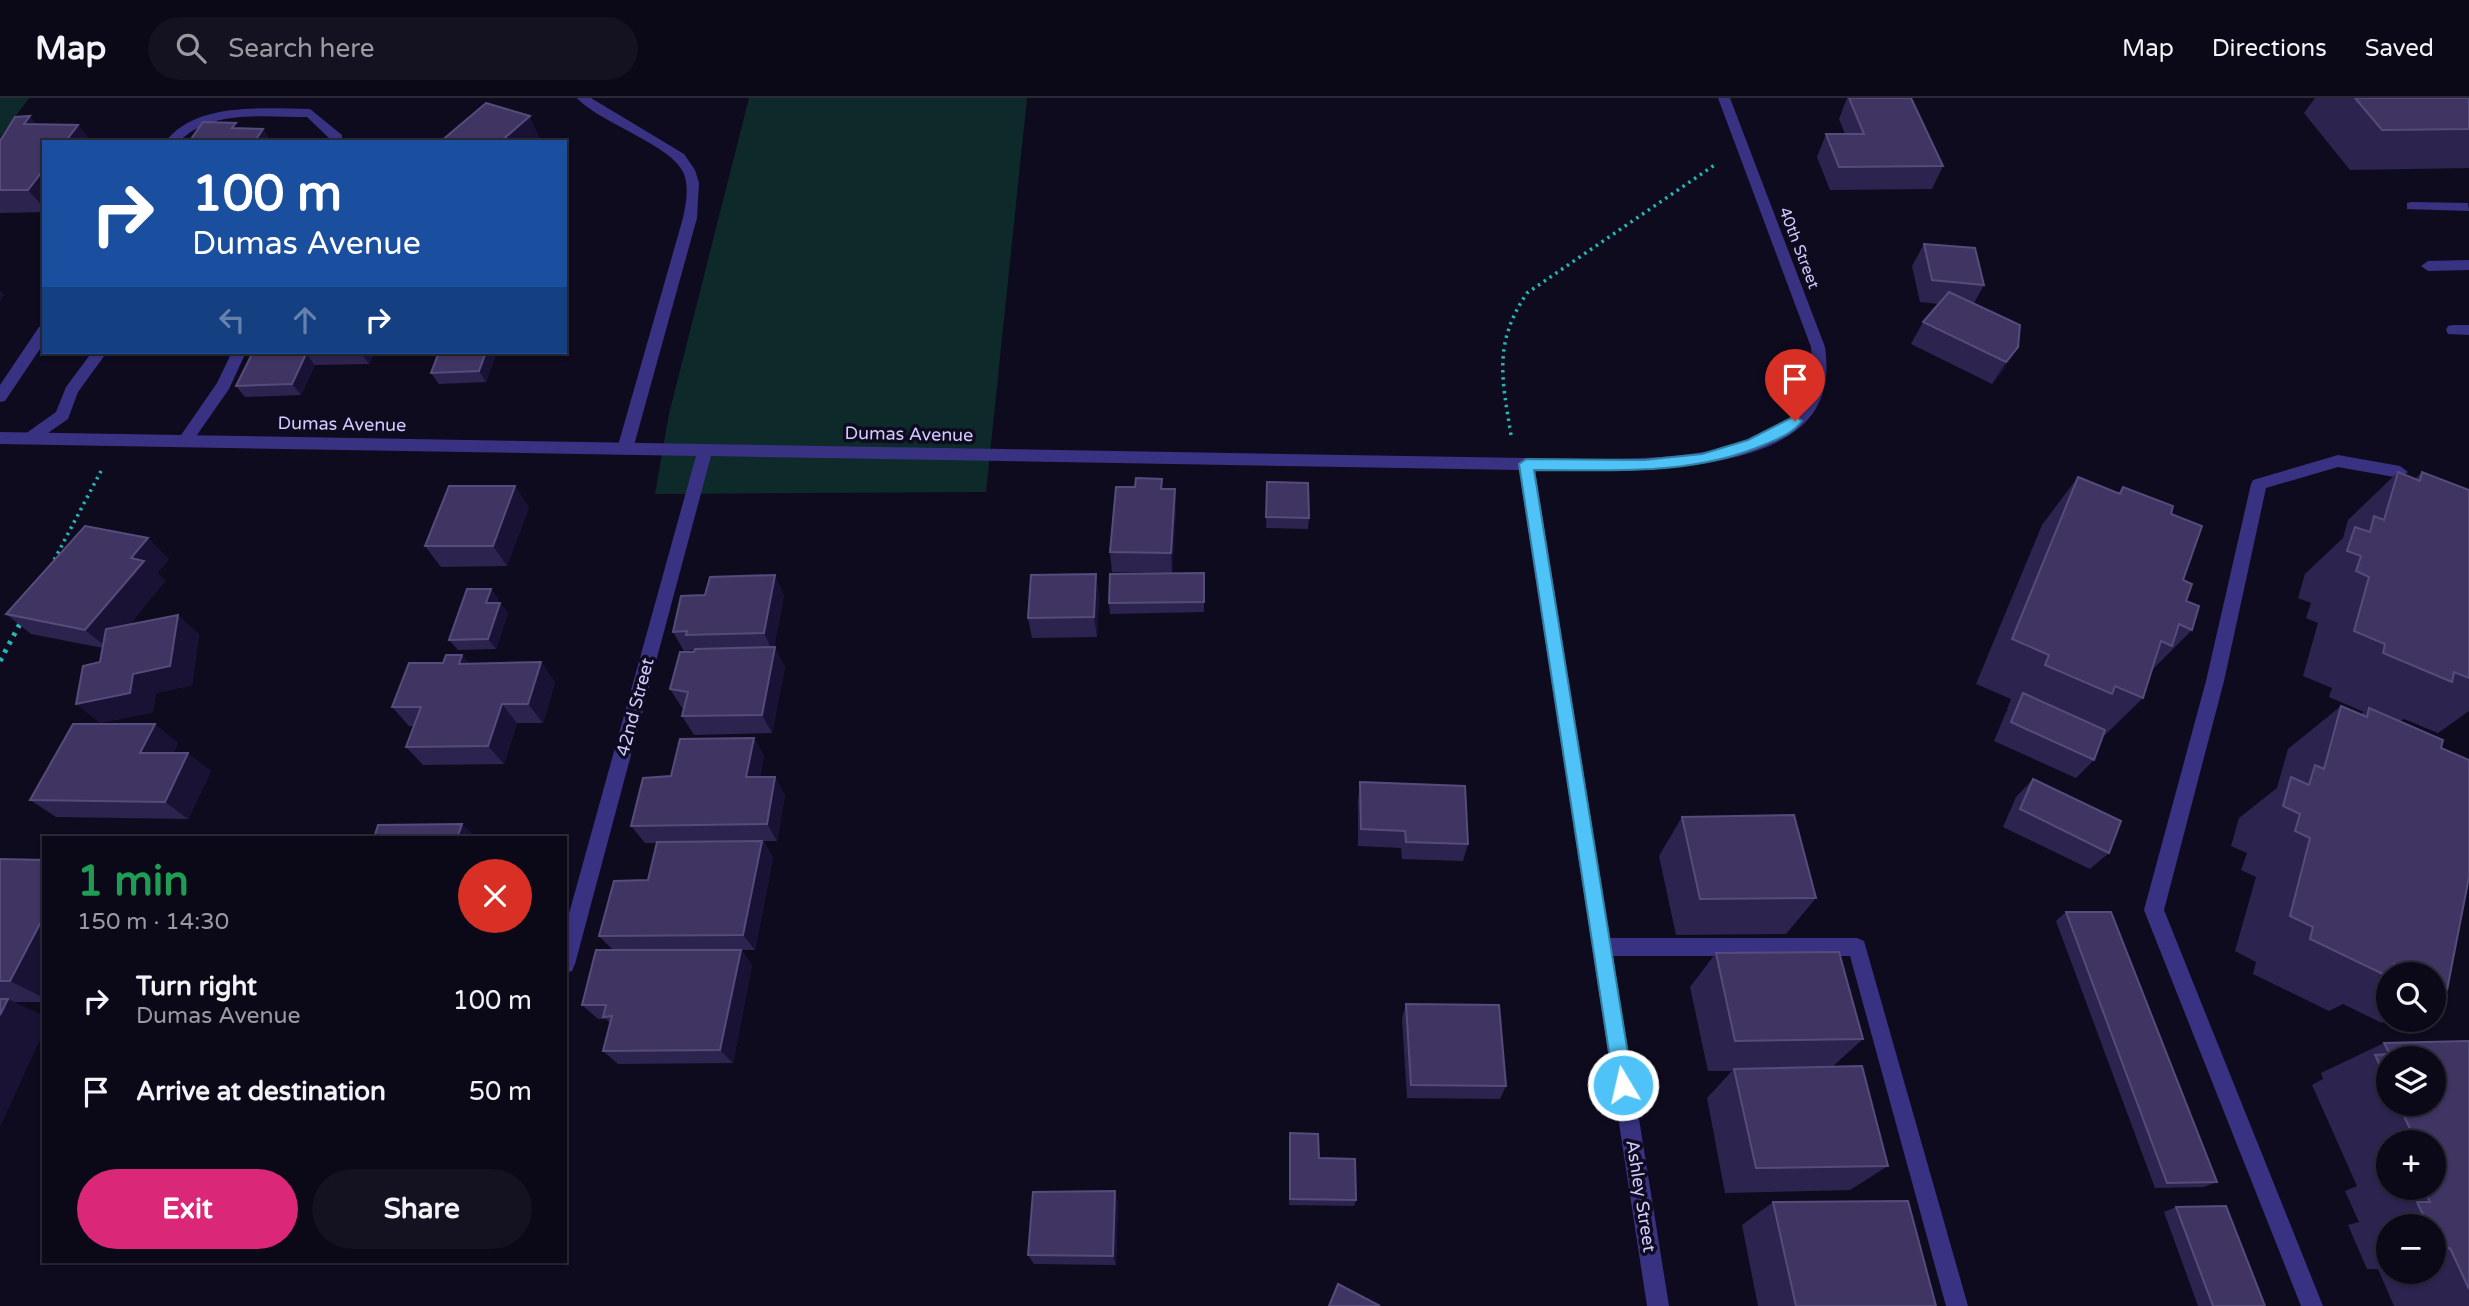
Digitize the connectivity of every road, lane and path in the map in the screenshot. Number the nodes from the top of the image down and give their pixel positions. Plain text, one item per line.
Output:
1 (583, 98) edge
2 (1724, 98) edge
3 (172, 140) edge
4 (336, 140) edge
5 (1741, 146) junction
6 (2412, 206) dead end
7 (2469, 207) edge
8 (2428, 265) dead end
9 (2469, 265) edge
10 (2453, 330) dead end
11 (2469, 330) edge
12 (42, 334) edge
13 (99, 354) edge
14 (238, 354) edge
15 (0, 397) edge
16 (1806, 412) joint
17 (0, 438) edge
18 (30, 438) junction
19 (118, 440) junction
20 (185, 441) junction
21 (625, 449) junction
22 (705, 450) junction
23 (1520, 464) junction
24 (2400, 472) edge
25 (46, 575) edge
26 (26, 612) edge
27 (0, 662) edge
28 (1602, 947) junction
29 (567, 957) edge
30 (1658, 1306) edge
31 (1957, 1306) edge
32 (2312, 1306) edge

1 - 21 street
2 - 5 street, 40th Street
3 - 4 street
5 - 16 street, 40th Street
5 - 23 path
6 - 7 street
8 - 9 street
10 - 11 street
12 - 15 street
13 - 18 street
14 - 20 street
16 - 23 street, Dumas Avenue
17 - 18 street, Dumas Avenue
18 - 19 street, Dumas Avenue
19 - 20 street, Dumas Avenue
19 - 25 path
20 - 21 street, Dumas Avenue
21 - 22 street, Dumas Avenue
22 - 23 street, Dumas Avenue
22 - 29 street, 42nd Street
23 - 28 street, Ashley Street
24 - 32 street
26 - 27 path
28 - 30 street, Ashley Street
28 - 31 street

